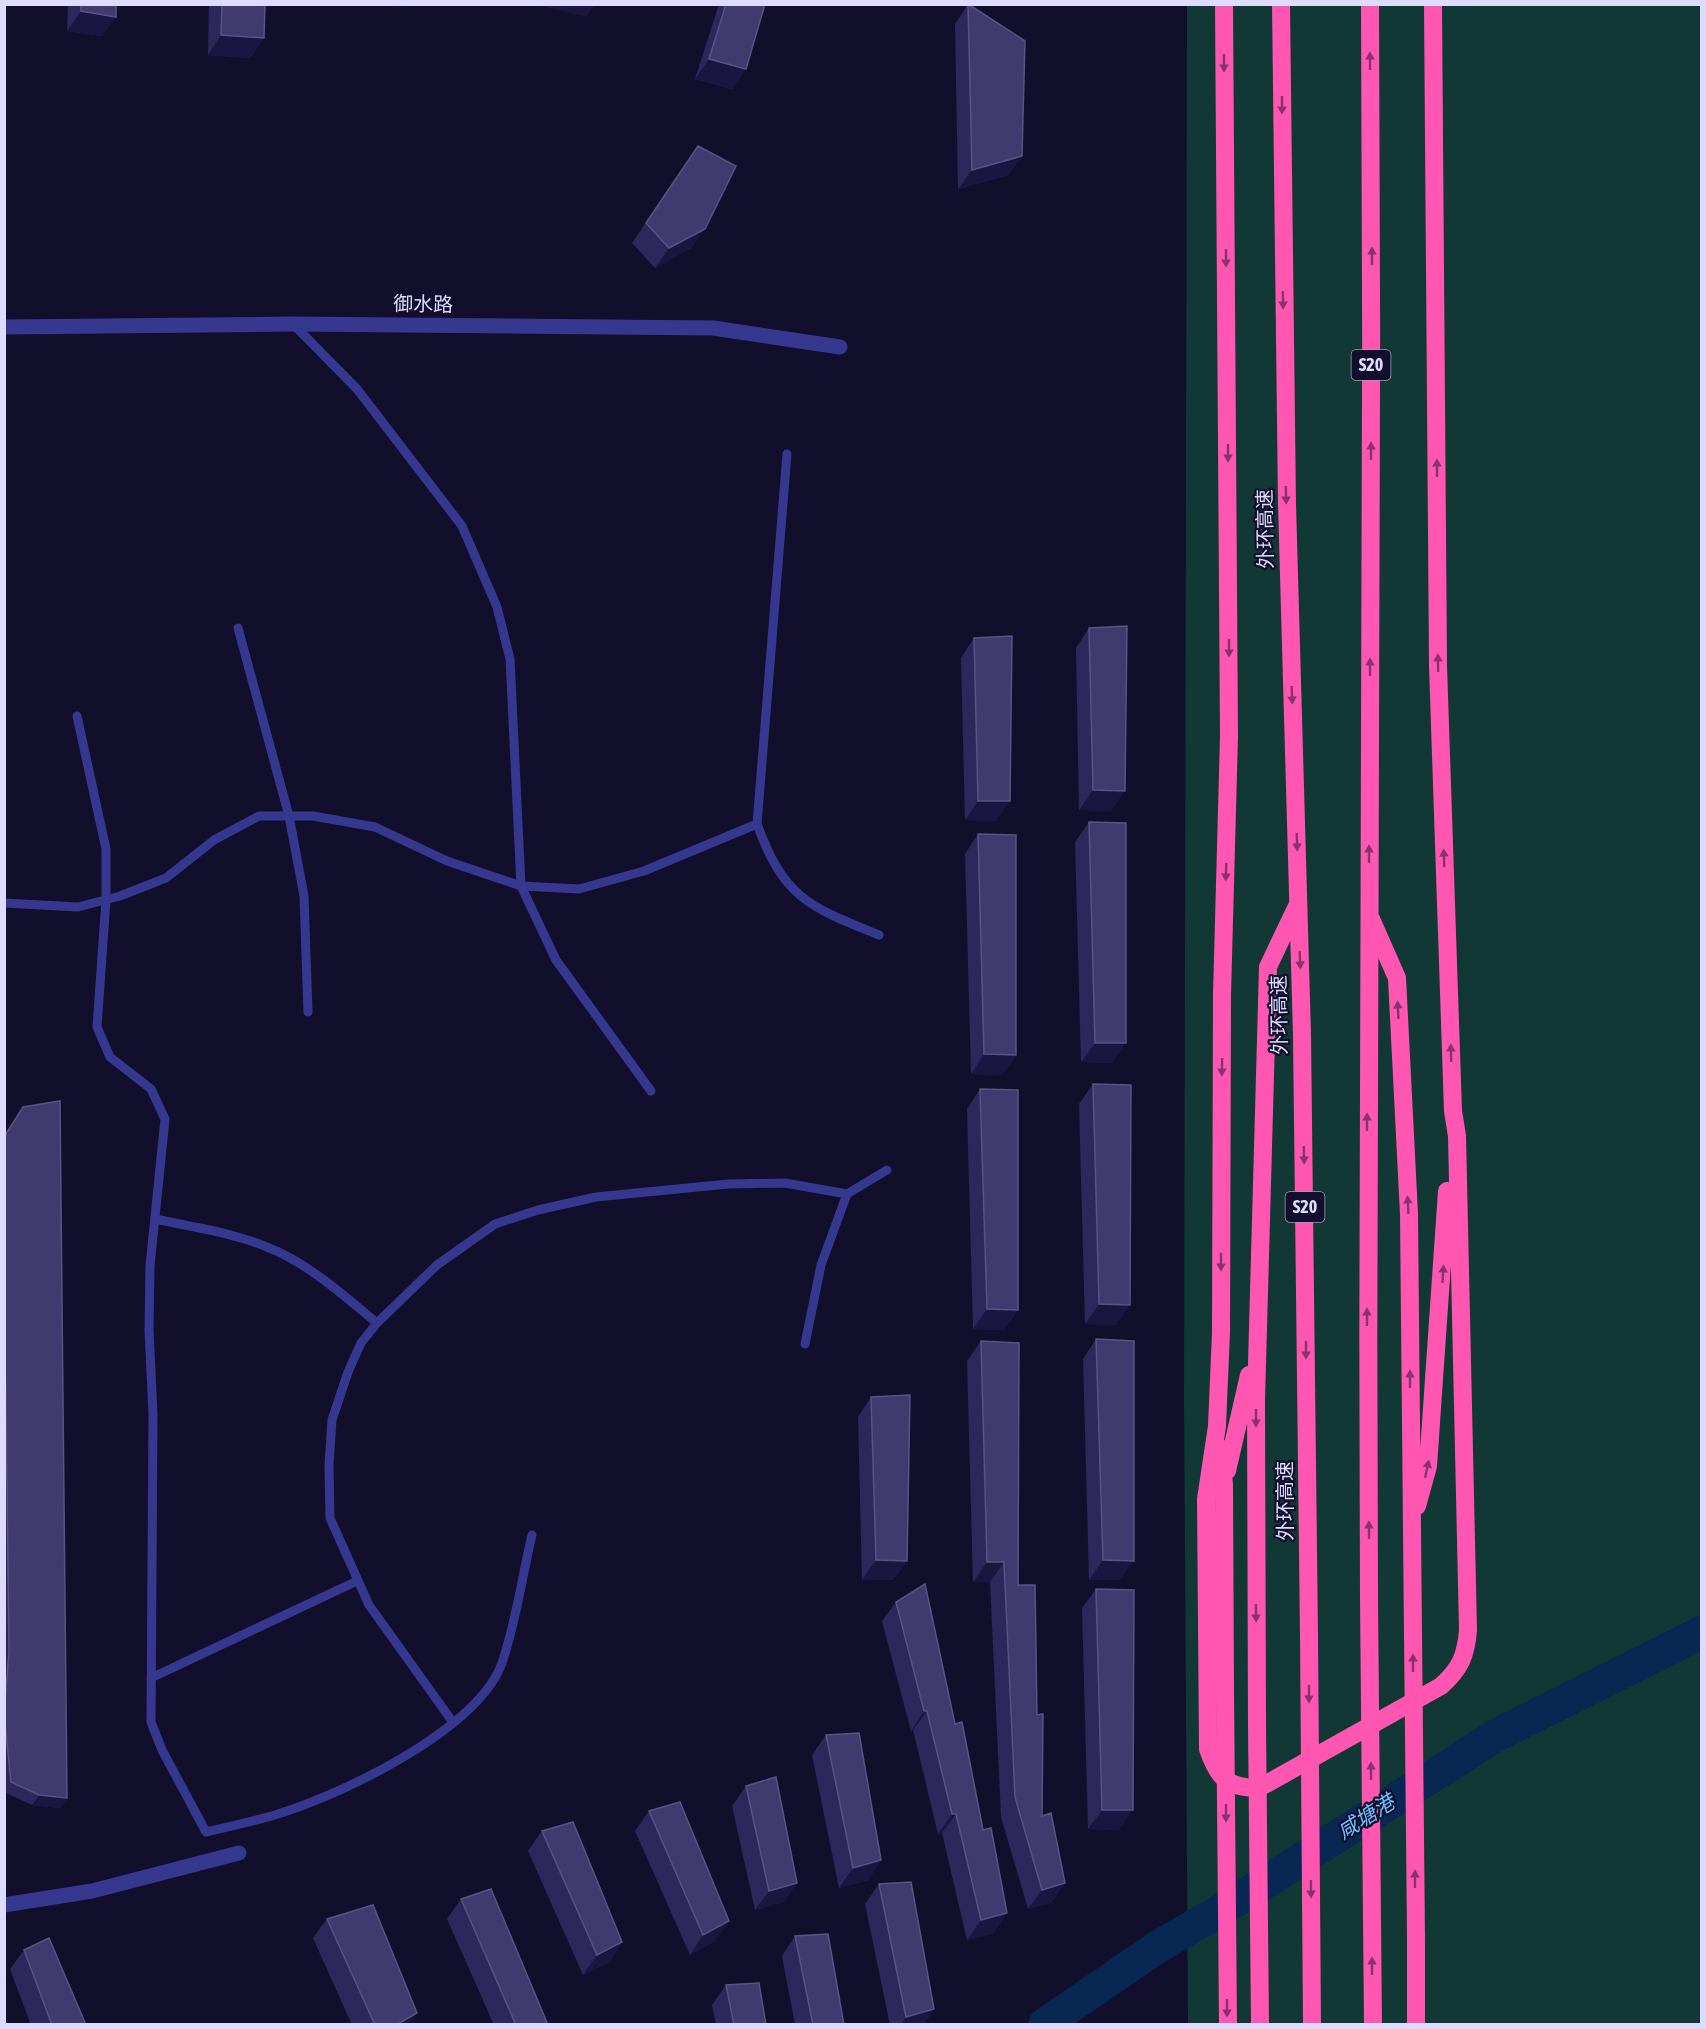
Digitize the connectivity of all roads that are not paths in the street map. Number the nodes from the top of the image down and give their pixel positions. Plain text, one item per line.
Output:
1 (1224, 4) edge
2 (1281, 4) edge
3 (1370, 4) edge
4 (1433, 4) edge
5 (293, 324) junction
6 (4, 327) edge
7 (840, 347) dead end
8 (787, 454) dead end
9 (238, 628) dead end
10 (77, 716) dead end
11 (289, 816) junction
12 (757, 824) junction
13 (521, 886) junction
14 (106, 900) junction
15 (1299, 902) junction
16 (4, 903) edge
17 (1368, 912) junction
18 (879, 935) dead end
19 (308, 1012) dead end
20 (651, 1091) dead end
21 (1452, 1112) junction
22 (887, 1170) dead end
23 (847, 1194) junction
24 (155, 1219) junction
25 (377, 1323) junction
26 (1257, 1338) junction
27 (805, 1344) dead end
28 (1217, 1426) junction
29 (1224, 1484) junction
30 (1412, 1525) junction
31 (532, 1535) dead end
32 (357, 1581) junction
33 (151, 1678) junction
34 (452, 1721) junction
35 (239, 1853) dead end
36 (4, 1905) edge
37 (1228, 2025) edge
38 (1260, 2025) edge
39 (1312, 2025) edge
40 (1373, 2025) edge
41 (1416, 2025) edge

1 -> 28 highway
2 -> 15 highway, 外环高速 / S20
17 -> 3 highway, S20
21 -> 4 highway
5 - 6 street, 御水路
5 - 7 street, 御水路
5 - 13 lane
8 - 12 lane
9 - 11 lane
10 - 14 lane
11 - 13 lane
11 - 14 lane
11 - 19 lane
12 - 13 lane
12 - 18 lane
13 - 20 lane
14 - 16 lane
14 - 24 lane
15 - 26 highway
15 -> 39 highway, 外环高速 / S20, bridge
30 -> 17 highway
40 -> 17 highway, S20, bridge
21 - 28 highway
30 -> 21 highway
22 - 23 lane
23 - 25 lane
23 - 27 lane
24 - 25 lane
24 - 33 lane
25 - 32 lane
26 - 29 highway
26 -> 38 highway, bridge
28 - 29 highway
29 -> 37 highway, bridge
41 -> 30 highway, bridge
31 - 34 lane
32 - 33 lane
32 - 34 lane
33 - 34 lane
35 - 36 street

